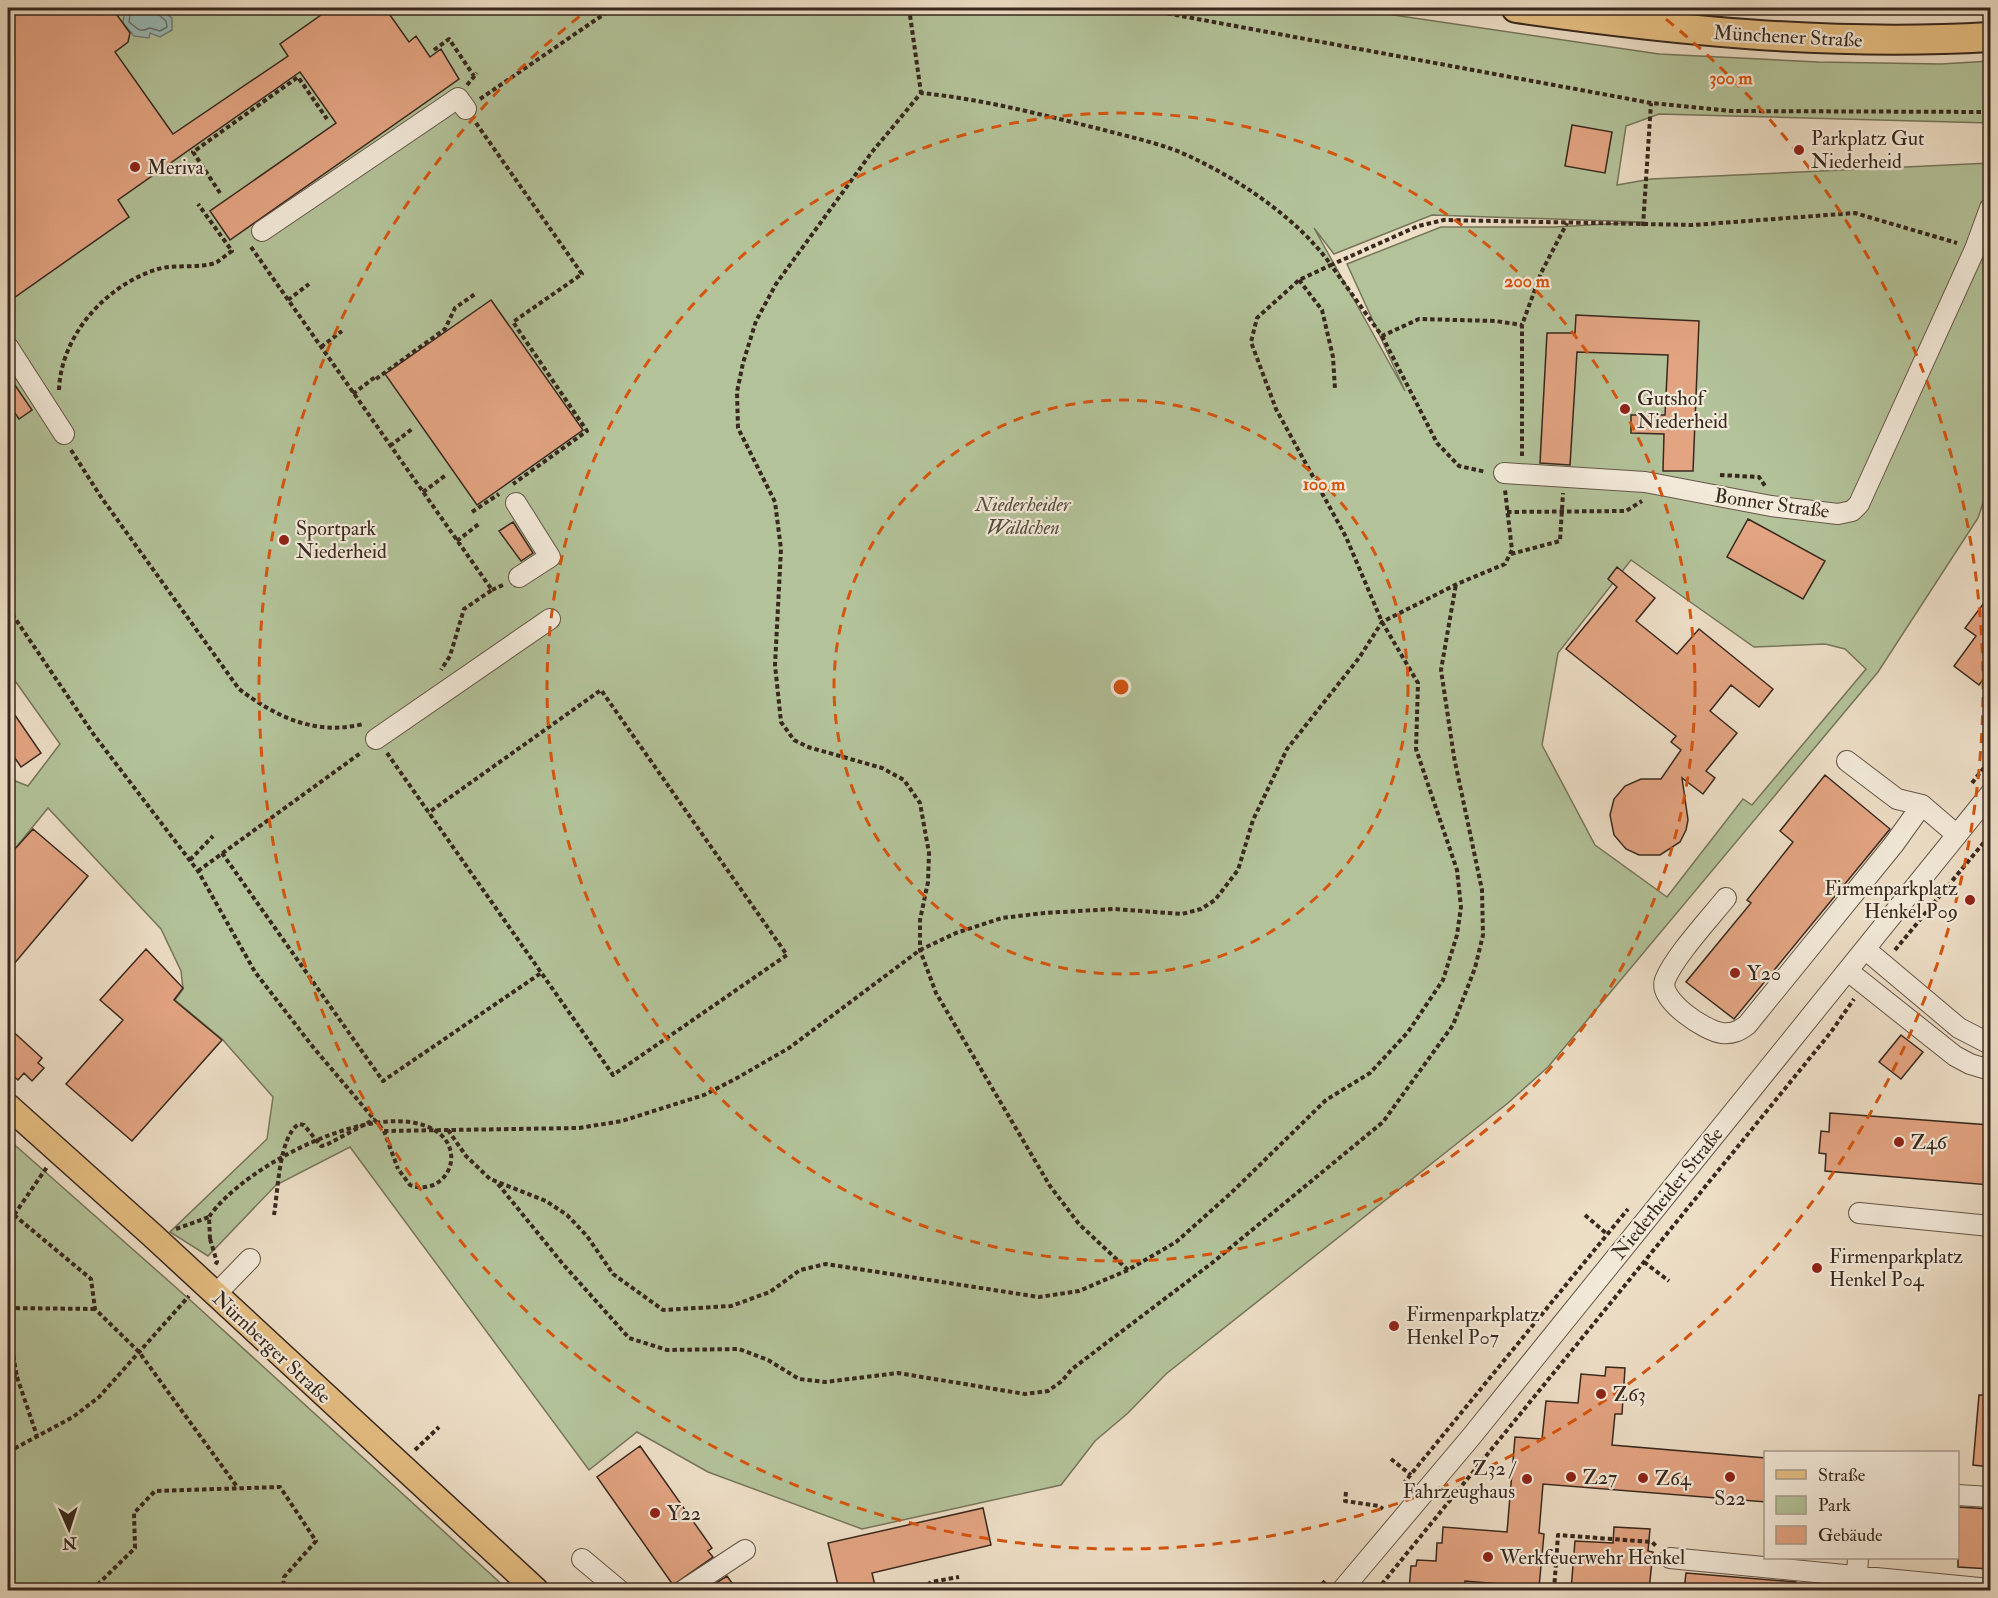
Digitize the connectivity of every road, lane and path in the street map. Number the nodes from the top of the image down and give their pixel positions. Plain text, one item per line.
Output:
1 (613, 8) edge
2 (909, 8) edge
3 (1138, 8) edge
4 (1516, 8) edge
5 (1990, 37) edge
6 (434, 50) dead end
7 (474, 76) dead end
8 (921, 93) junction
9 (1651, 103) junction
10 (466, 109) junction
11 (1990, 112) edge
12 (327, 119) dead end
13 (220, 193) dead end
14 (198, 204) dead end
15 (1990, 208) edge
16 (1567, 223) junction
17 (1643, 226) junction
18 (255, 236) joint
19 (1975, 249) junction
20 (1330, 265) junction
21 (1299, 280) junction
22 (309, 284) dead end
23 (475, 294) dead end
24 (288, 300) junction
25 (1522, 325) junction
26 (342, 331) dead end
27 (1382, 336) junction
28 (8, 347) edge
29 (321, 347) junction
30 (1335, 389) dead end
31 (353, 394) junction
32 (59, 395) dead end
33 (412, 429) dead end
34 (64, 434) joint
35 (390, 446) junction
36 (1513, 474) junction
37 (446, 475) dead end
38 (1563, 477) junction
39 (1659, 485) junction
40 (423, 492) junction
41 (516, 503) dead end
42 (1562, 511) junction
43 (472, 512) dead end
44 (1507, 512) junction
45 (480, 523) dead end
46 (457, 541) junction
47 (1511, 554) junction
48 (519, 577) dead end
49 (1456, 584) junction
50 (8, 608) edge
51 (550, 620) dead end
52 (1382, 622) junction
53 (435, 678) dead end
54 (374, 734) junction
55 (1990, 760) edge
56 (1847, 761) dead end
57 (1969, 786) dead end
58 (1990, 794) edge
59 (1922, 806) junction
60 (428, 813) junction
61 (1957, 835) junction
62 (1990, 835) edge
63 (213, 836) dead end
64 (222, 853) junction
65 (190, 860) junction
66 (198, 871) junction
67 (1726, 898) dead end
68 (1864, 949) junction
69 (920, 950) junction
70 (1882, 963) junction
71 (1848, 971) junction
72 (541, 974) junction
73 (1864, 984) junction
74 (1990, 1044) edge
75 (1990, 1070) edge
76 (8, 1106) edge
77 (375, 1119) junction
78 (448, 1130) junction
79 (384, 1131) junction
80 (44, 1171) dead end
81 (498, 1183) junction
82 (1634, 1201) dead end
83 (8, 1211) edge
84 (1859, 1213) dead end
85 (14, 1215) junction
86 (274, 1215) dead end
87 (1585, 1215) dead end
88 (209, 1217) junction
89 (1990, 1226) edge
90 (1607, 1234) junction
91 (152, 1235) junction
92 (210, 1239) dead end
93 (250, 1259) dead end
94 (1644, 1262) junction
95 (1128, 1270) junction
96 (1669, 1281) dead end
97 (208, 1288) junction
98 (8, 1308) edge
99 (95, 1308) junction
100 (8, 1326) edge
101 (139, 1352) junction
102 (8, 1374) edge
103 (16, 1377) junction
104 (439, 1427) dead end
105 (37, 1436) junction
106 (8, 1452) edge
107 (1391, 1459) dead end
108 (401, 1466) junction
109 (1411, 1475) junction
110 (238, 1488) junction
111 (1400, 1488) dead end
112 (1346, 1492) dead end
113 (1959, 1495) edge
114 (1990, 1497) edge
115 (1389, 1502) dead end
116 (1383, 1509) junction
117 (1376, 1518) dead end
118 (745, 1550) dead end
119 (582, 1558) dead end
120 (1670, 1558) joint
121 (1858, 1567) edge
122 (1331, 1572) dead end
123 (959, 1577) dead end
124 (1990, 1589) edge
125 (92, 1590) edge
126 (284, 1590) edge
127 (536, 1590) edge
128 (619, 1590) edge
129 (684, 1590) edge
130 (922, 1590) edge
131 (1317, 1590) edge
132 (1342, 1590) edge
133 (1377, 1590) edge
134 (1554, 1590) edge

1 - 10 path
2 - 8 path
3 - 9 path
4 - 5 highway, Münchener Straße
6 - 7 path
8 - 20 path
8 - 69 path
9 - 11 path
9 - 17 path
10 - 18 street
10 - 43 path
12 - 13 path
14 - 32 path
15 - 19 street, Bonner Straße
16 - 17 path
16 - 20 path
16 - 25 path
17 - 19 path
18 - 24 path
19 - 39 street, Bonner Straße
20 - 21 path
20 - 27 path
21 - 30 path
21 - 52 path
22 - 24 path
23 - 31 path
24 - 29 path
25 - 27 path
25 - 36 path
26 - 29 path
27 - 36 path
28 - 34 street
29 - 31 path
31 - 35 path
33 - 35 path
34 - 54 path
35 - 40 path
36 - 38 street, Bonner Straße
36 - 44 path
37 - 40 path
38 - 39 street, Bonner Straße
38 - 42 path
39 - 42 path
40 - 46 path
41 - 48 street
42 - 44 path
42 - 47 path
44 - 47 path
45 - 46 path
46 - 53 path
47 - 49 path
49 - 52 path
49 - 81 path
50 - 65 path
51 - 54 street
52 - 69 path
52 - 95 path
54 - 60 path
54 - 64 path
55 - 57 path
56 - 59 street
58 - 61 street, Niederheider Straße
59 - 61 street
59 - 67 street
60 - 72 path
60 - 72 path
61 - 68 street, Niederheider Straße
62 - 70 path
63 - 65 path
64 - 66 path
64 - 72 path
65 - 66 path
66 - 77 path
68 - 70 street
68 - 71 street, Niederheider Straße
69 - 78 path
69 - 95 path
70 - 74 street
71 - 73 street
71 - 132 street, Niederheider Straße
73 - 75 street
73 - 94 path
76 - 91 main road, Nürnberger Straße
77 - 79 path
77 - 86 path
78 - 79 path
78 - 81 path
79 - 88 path, bridge
80 - 85 path
81 - 95 path
82 - 90 path
83 - 85 path
84 - 89 street
85 - 99 path
87 - 90 path
88 - 91 path
88 - 92 path, bridge
90 - 109 path
91 - 97 main road, Nürnberger Straße
93 - 97 street
94 - 96 path
94 - 133 path
97 - 101 path
97 - 108 main road, Nürnberger Straße
98 - 99 path
99 - 101 path
100 - 103 path
101 - 105 path
101 - 110 path
102 - 103 path
103 - 105 path
104 - 108 path
105 - 106 path
107 - 109 path
108 - 127 main road, Nürnberger Straße
109 - 111 path
110 - 125 path
110 - 126 path
112 - 116 path
113 - 114 street
115 - 116 path
116 - 117 path
118 - 129 street
119 - 128 street
120 - 121 street
120 - 134 path
121 - 124 street
122 - 131 path
123 - 130 path

